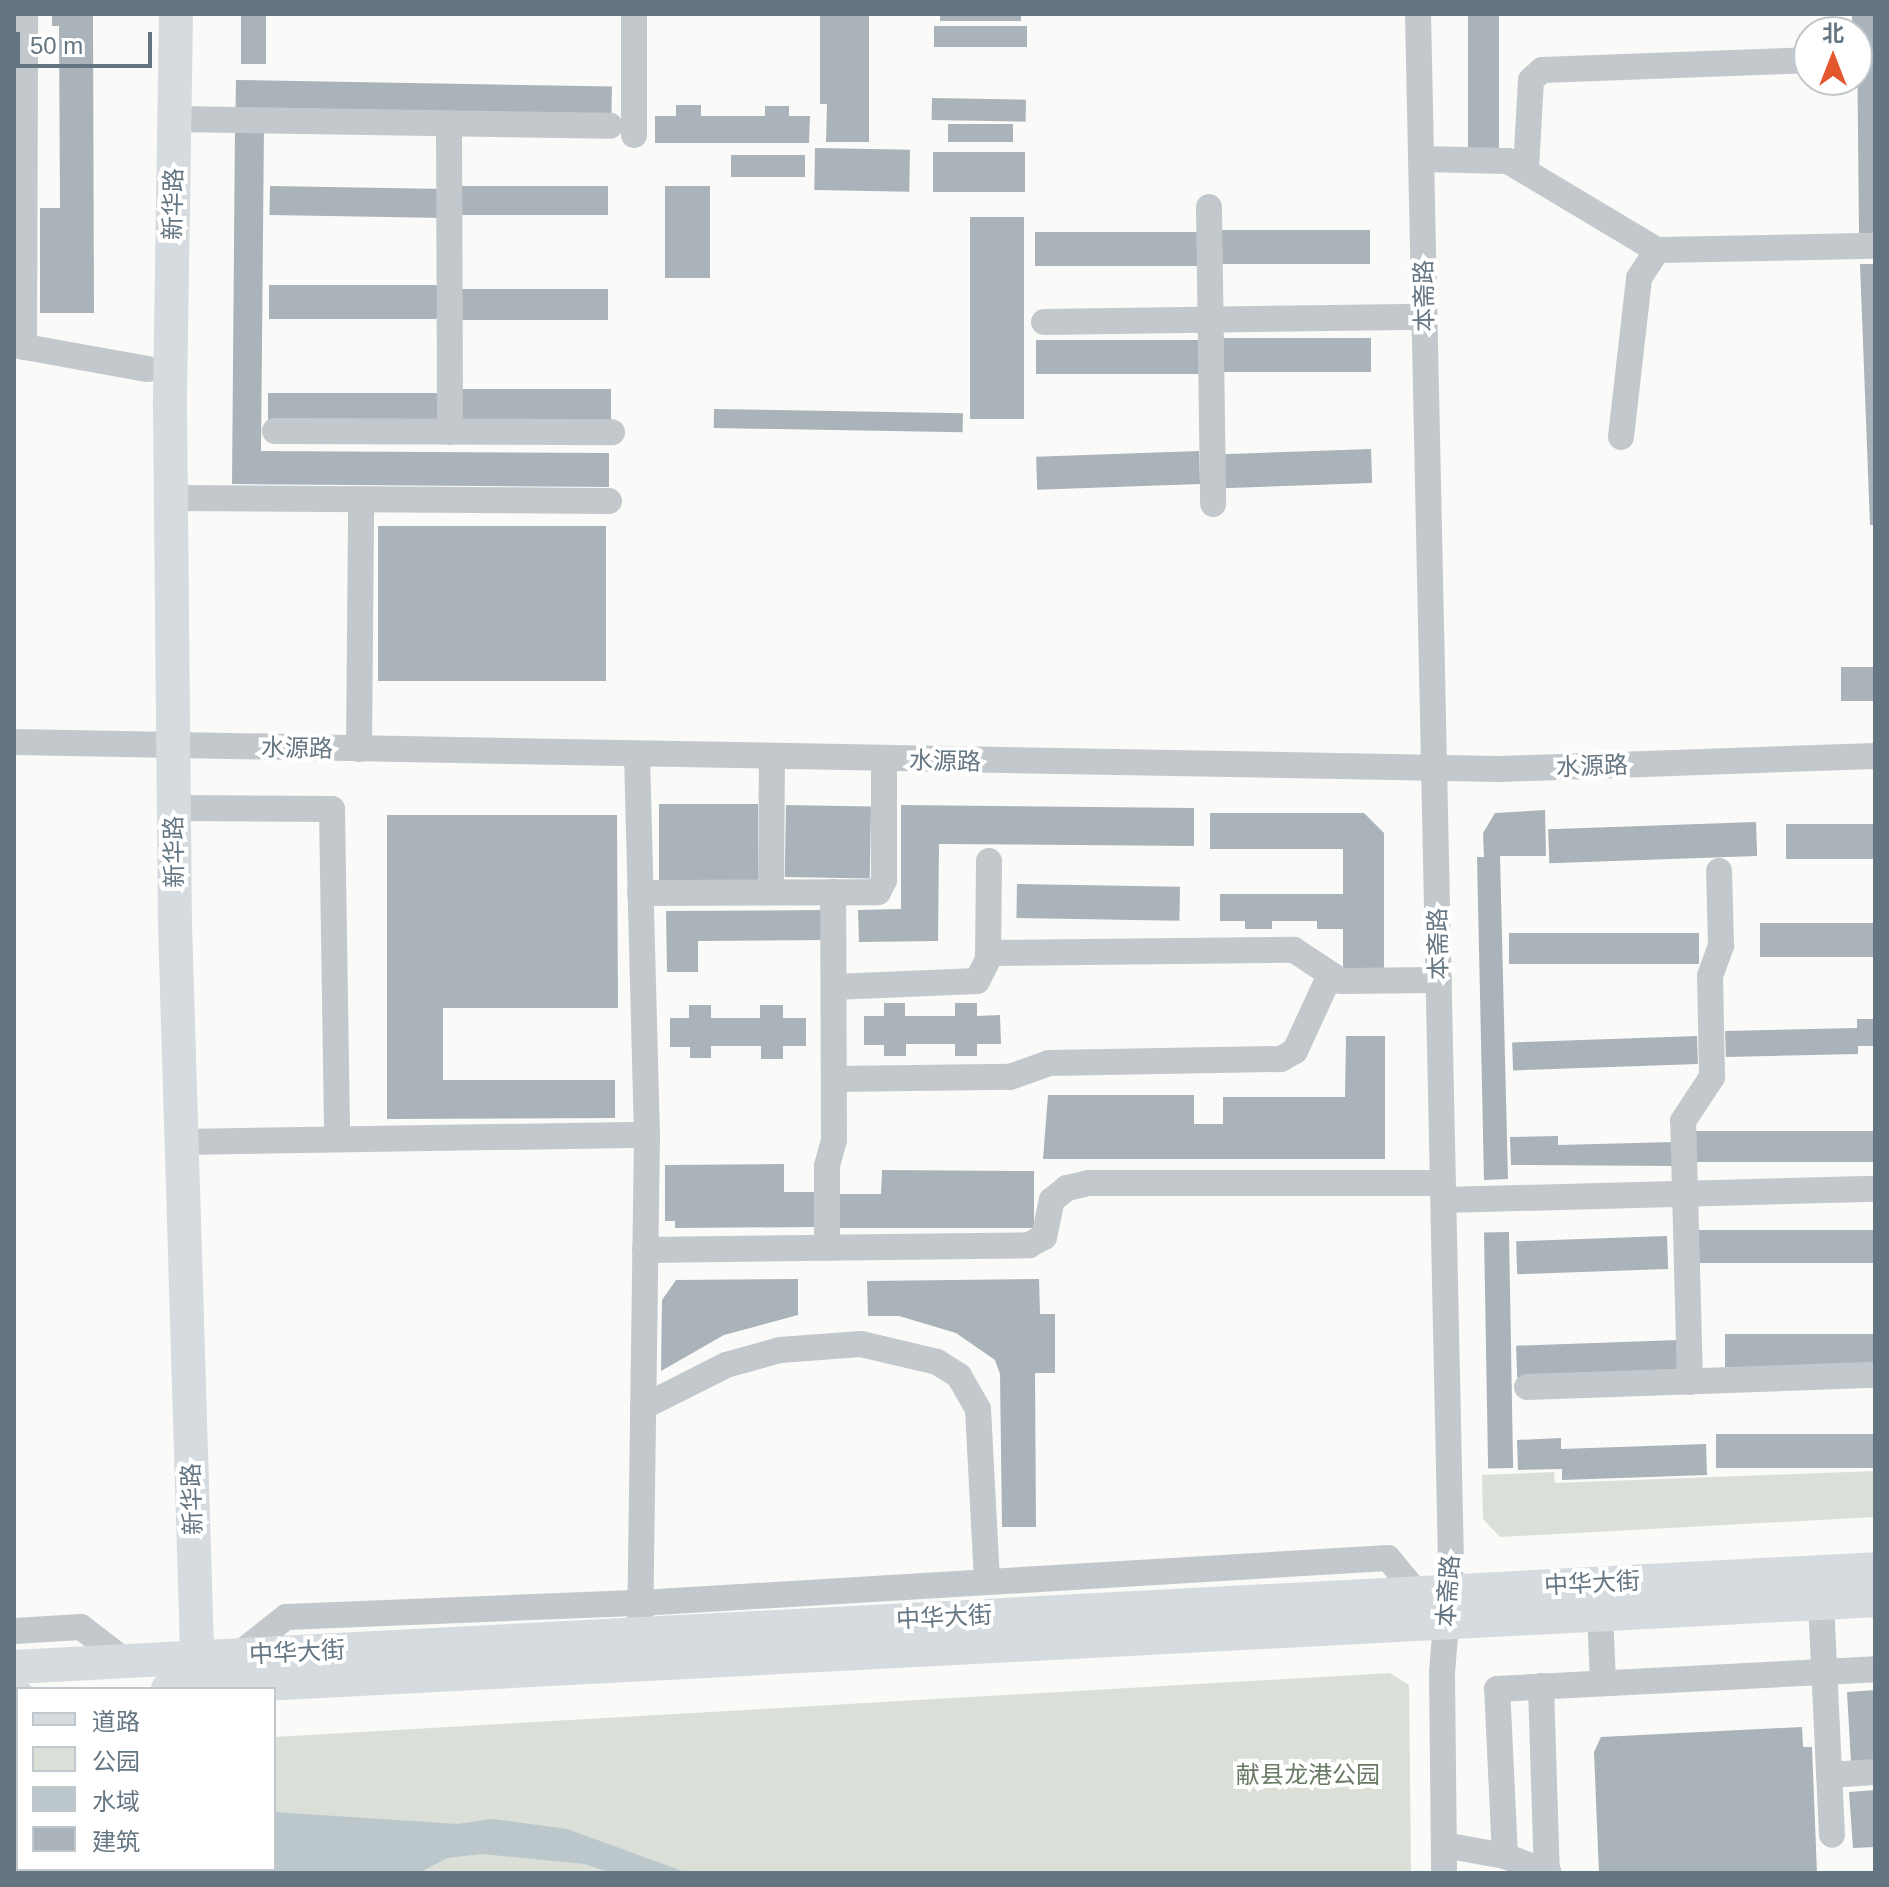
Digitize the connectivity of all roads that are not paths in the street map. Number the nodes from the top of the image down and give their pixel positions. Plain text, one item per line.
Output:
1 (25, 14) edge
2 (154, 14) edge
3 (176, 14) edge
4 (634, 14) edge
5 (1418, 14) edge
6 (1793, 61) edge
7 (174, 119) junction
8 (449, 124) junction
9 (1421, 159) junction
10 (1526, 169) junction
11 (1209, 207) dead end
12 (1875, 246) edge
13 (1657, 250) junction
14 (1425, 317) junction
15 (1211, 320) junction
16 (1044, 322) dead end
17 (19, 346) edge
18 (148, 369) junction
19 (275, 431) dead end
20 (450, 432) junction
21 (612, 432) dead end
22 (1621, 437) dead end
23 (170, 498) junction
24 (361, 499) junction
25 (609, 501) dead end
26 (1213, 504) dead end
27 (14, 742) edge
28 (162, 745) junction
29 (359, 749) junction
30 (637, 755) junction
31 (1875, 756) edge
32 (772, 758) junction
33 (884, 760) junction
34 (1434, 768) junction
35 (174, 808) junction
36 (989, 861) dead end
37 (1719, 871) dead end
38 (771, 892) junction
39 (833, 892) junction
40 (640, 893) junction
41 (988, 953) junction
42 (1329, 977) junction
43 (1439, 980) junction
44 (834, 987) junction
45 (834, 1079) junction
46 (647, 1135) junction
47 (337, 1139) junction
48 (182, 1142) junction
49 (1875, 1189) edge
50 (1444, 1192) junction
51 (1685, 1194) junction
52 (827, 1248) junction
53 (645, 1250) junction
54 (1875, 1375) edge
55 (1690, 1382) junction
56 (1527, 1387) dead end
57 (643, 1407) junction
58 (1875, 1569) edge
59 (987, 1581) junction
60 (1875, 1600) edge
61 (1437, 1601) junction
62 (1821, 1602) junction
63 (1600, 1613) junction
64 (640, 1618) junction
65 (14, 1631) edge
66 (125, 1661) junction
67 (14, 1667) edge
68 (1875, 1669) edge
69 (1824, 1671) junction
70 (184, 1680) edge
71 (1603, 1683) junction
72 (1541, 1686) junction
73 (1875, 1772) edge
74 (1829, 1775) junction
75 (1832, 1835) dead end
76 (1444, 1845) junction
77 (1505, 1856) junction
78 (1444, 1873) edge
79 (1548, 1873) edge

1 - 17 street
2 - 18 main road, 新华路
3 - 7 main road, 新华路
4 - 8 street
5 - 9 street, 本斋路
6 - 10 street
7 - 8 street
7 - 23 main road, 新华路
8 - 20 street
9 - 10 street
9 - 14 street, 本斋路
10 - 13 street
11 - 15 street
12 - 13 street
13 - 22 street
14 - 15 street
14 - 34 street, 本斋路
15 - 16 street
15 - 26 street
17 - 18 street
18 - 28 main road, 新华路
19 - 20 street
20 - 21 street
23 - 24 street
23 - 28 main road, 新华路
24 - 25 street
24 - 29 street
27 - 28 street, 水源路
28 - 29 street, 水源路
28 - 35 main road, 新华路
28 - 70 main road, 新华路
29 - 30 street, 水源路
30 - 32 street, 水源路
30 - 40 street
31 - 34 street, 水源路
32 - 33 street, 水源路
32 - 38 street
33 - 34 street, 水源路
33 - 39 street
34 - 43 street, 本斋路
35 - 47 street
35 - 48 main road, 新华路
36 - 41 street
37 - 51 street
38 - 39 street
38 - 40 street
39 - 44 street
40 - 46 street
41 - 42 street
41 - 44 street
42 - 43 street
42 - 45 street
43 - 50 street, 本斋路
44 - 45 street
45 - 52 street
46 - 47 street
46 - 53 street
47 - 48 street
48 - 70 main road, 新华路
49 - 51 street
50 - 51 street
50 - 52 street
50 - 61 street, 本斋路
51 - 55 street
52 - 53 street
53 - 57 street
54 - 55 street
55 - 56 street
57 - 59 street
57 - 64 street
58 - 61 main road, 中华大街
59 - 61 street
59 - 64 street
60 - 62 main road, 中华大街
61 - 63 main road, 中华大街
61 - 64 main road, 中华大街
61 - 70 main road, 中华大街
61 - 76 street, 本斋路
62 - 63 main road, 中华大街
62 - 69 street
63 - 71 street
64 - 70 main road, 中华大街
65 - 66 street
66 - 67 main road, 中华大街
66 - 70 main road, 中华大街
68 - 69 street
69 - 71 street
69 - 74 street
71 - 72 street
72 - 77 street
72 - 79 street
73 - 74 street
74 - 75 street
76 - 77 street
76 - 78 street, 本斋路
77 - 79 street

